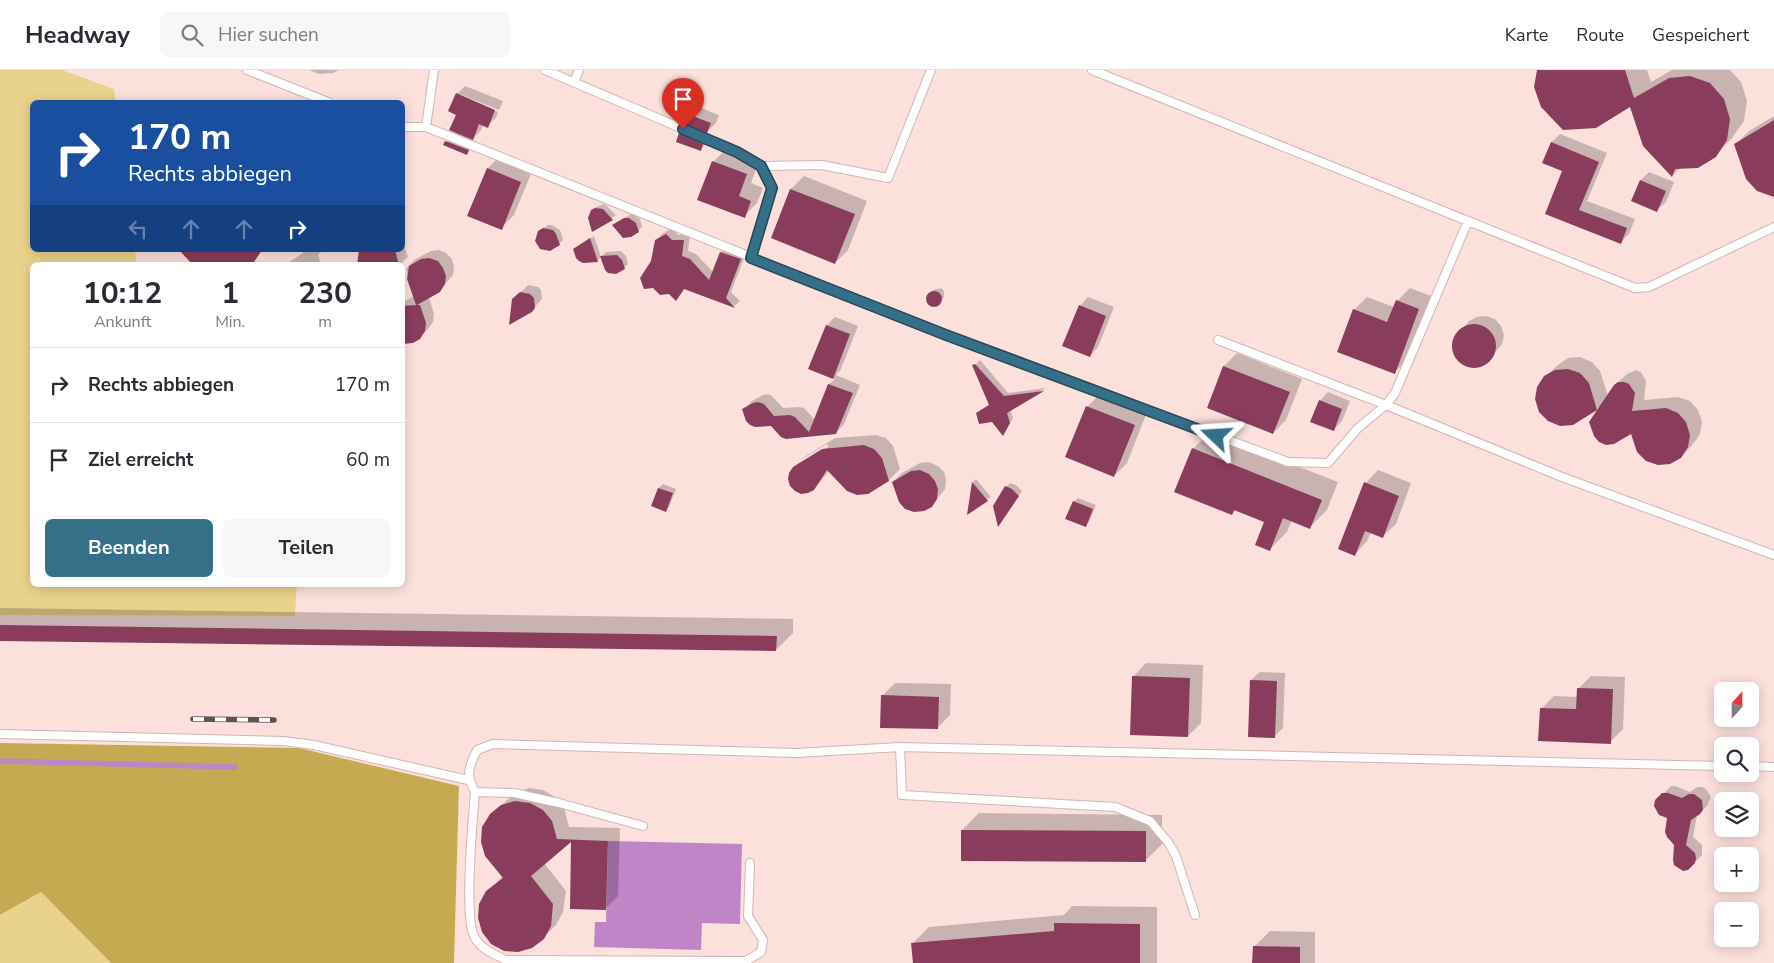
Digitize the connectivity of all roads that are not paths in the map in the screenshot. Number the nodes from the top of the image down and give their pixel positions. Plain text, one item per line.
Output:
1 (246, 70) edge
2 (434, 70) edge
3 (545, 70) edge
4 (579, 70) edge
5 (931, 70) edge
6 (1092, 70) edge
7 (574, 82) junction
8 (323, 100) edge
9 (405, 127) edge
10 (426, 127) junction
11 (761, 166) junction
12 (1468, 221) junction
13 (1774, 227) edge
14 (751, 258) junction
15 (1218, 340) dead end
16 (1386, 405) junction
17 (1774, 555) edge
18 (0, 734) edge
19 (900, 747) junction
20 (1714, 766) edge
21 (1759, 766) edge
22 (1774, 767) edge
23 (468, 780) junction
24 (475, 792) junction
25 (643, 826) dead end
26 (750, 863) dead end
27 (1195, 915) dead end

1 - 8 lane
2 - 10 lane
3 - 7 lane
4 - 7 lane
5 - 11 lane
6 - 12 lane
7 - 11 lane
9 - 10 lane
10 - 14 lane
11 - 14 lane
12 - 13 lane
12 - 16 lane
14 - 16 lane
15 - 16 lane
16 - 17 lane
18 - 23 lane
19 - 20 lane
19 - 23 lane
19 - 27 lane
21 - 22 lane
23 - 24 lane
24 - 25 lane
24 - 26 lane

